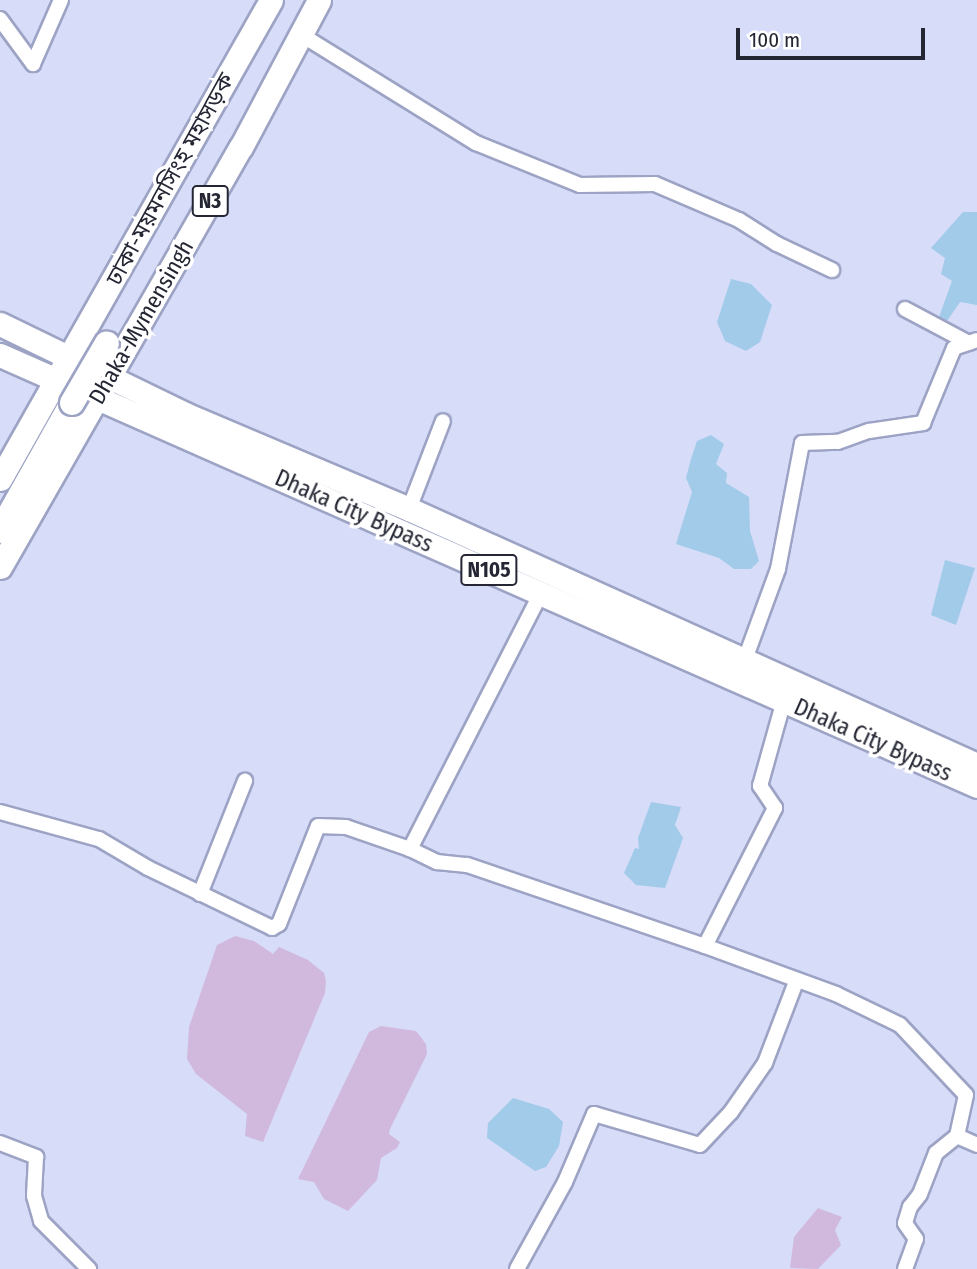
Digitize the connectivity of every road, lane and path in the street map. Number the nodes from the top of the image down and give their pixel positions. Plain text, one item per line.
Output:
1 (61, 0) edge
2 (271, 0) edge
3 (318, 0) edge
4 (0, 19) edge
5 (300, 34) junction
6 (832, 270) dead end
7 (905, 309) dead end
8 (0, 324) edge
9 (973, 341) edge
10 (107, 344) dead end
11 (0, 355) edge
12 (69, 358) junction
13 (109, 377) junction
14 (57, 380) junction
15 (97, 400) junction
16 (443, 421) dead end
17 (0, 479) edge
18 (409, 509) junction
19 (0, 531) edge
20 (0, 567) edge
21 (541, 593) junction
22 (744, 663) junction
23 (784, 700) junction
24 (977, 765) edge
25 (245, 781) dead end
26 (977, 786) edge
27 (0, 812) edge
28 (410, 849) junction
29 (200, 894) junction
30 (705, 946) junction
31 (796, 982) junction
32 (957, 1136) junction
33 (0, 1143) edge
34 (977, 1145) edge
35 (89, 1269) edge
36 (517, 1269) edge
37 (905, 1269) edge

1 - 4 street
2 - 12 highway, ঢাকা-ময়মনসিংহ মহাসড়ক / N3
3 - 5 highway, Dhaka-Mymensingh / N3
5 - 6 street
5 - 13 highway, Dhaka-Mymensingh / N3
7 - 9 street
8 - 12 highway
9 - 22 street
10 - 19 highway, bridge
11 - 14 highway, Dhaka City Bypass / N105
12 - 13 highway
12 - 14 highway, Dhaka-Mymensingh / N3
13 - 15 highway, Dhaka-Mymensingh / N3
13 - 18 highway
14 - 15 highway, Dhaka City Bypass / N105
14 - 17 highway, Dhaka-Mymensingh / N3
15 - 20 highway, Dhaka-Mymensingh / N3
15 - 21 highway, Dhaka City Bypass / N105
16 - 18 street
18 - 22 highway
21 - 23 highway, Dhaka City Bypass / N105
21 - 28 street
22 - 24 highway
23 - 26 highway, Dhaka City Bypass / N105
23 - 30 street
25 - 29 street
27 - 29 street
28 - 29 street
28 - 30 street
30 - 31 street
31 - 32 street
31 - 36 street
32 - 34 street
32 - 37 street
33 - 35 street

